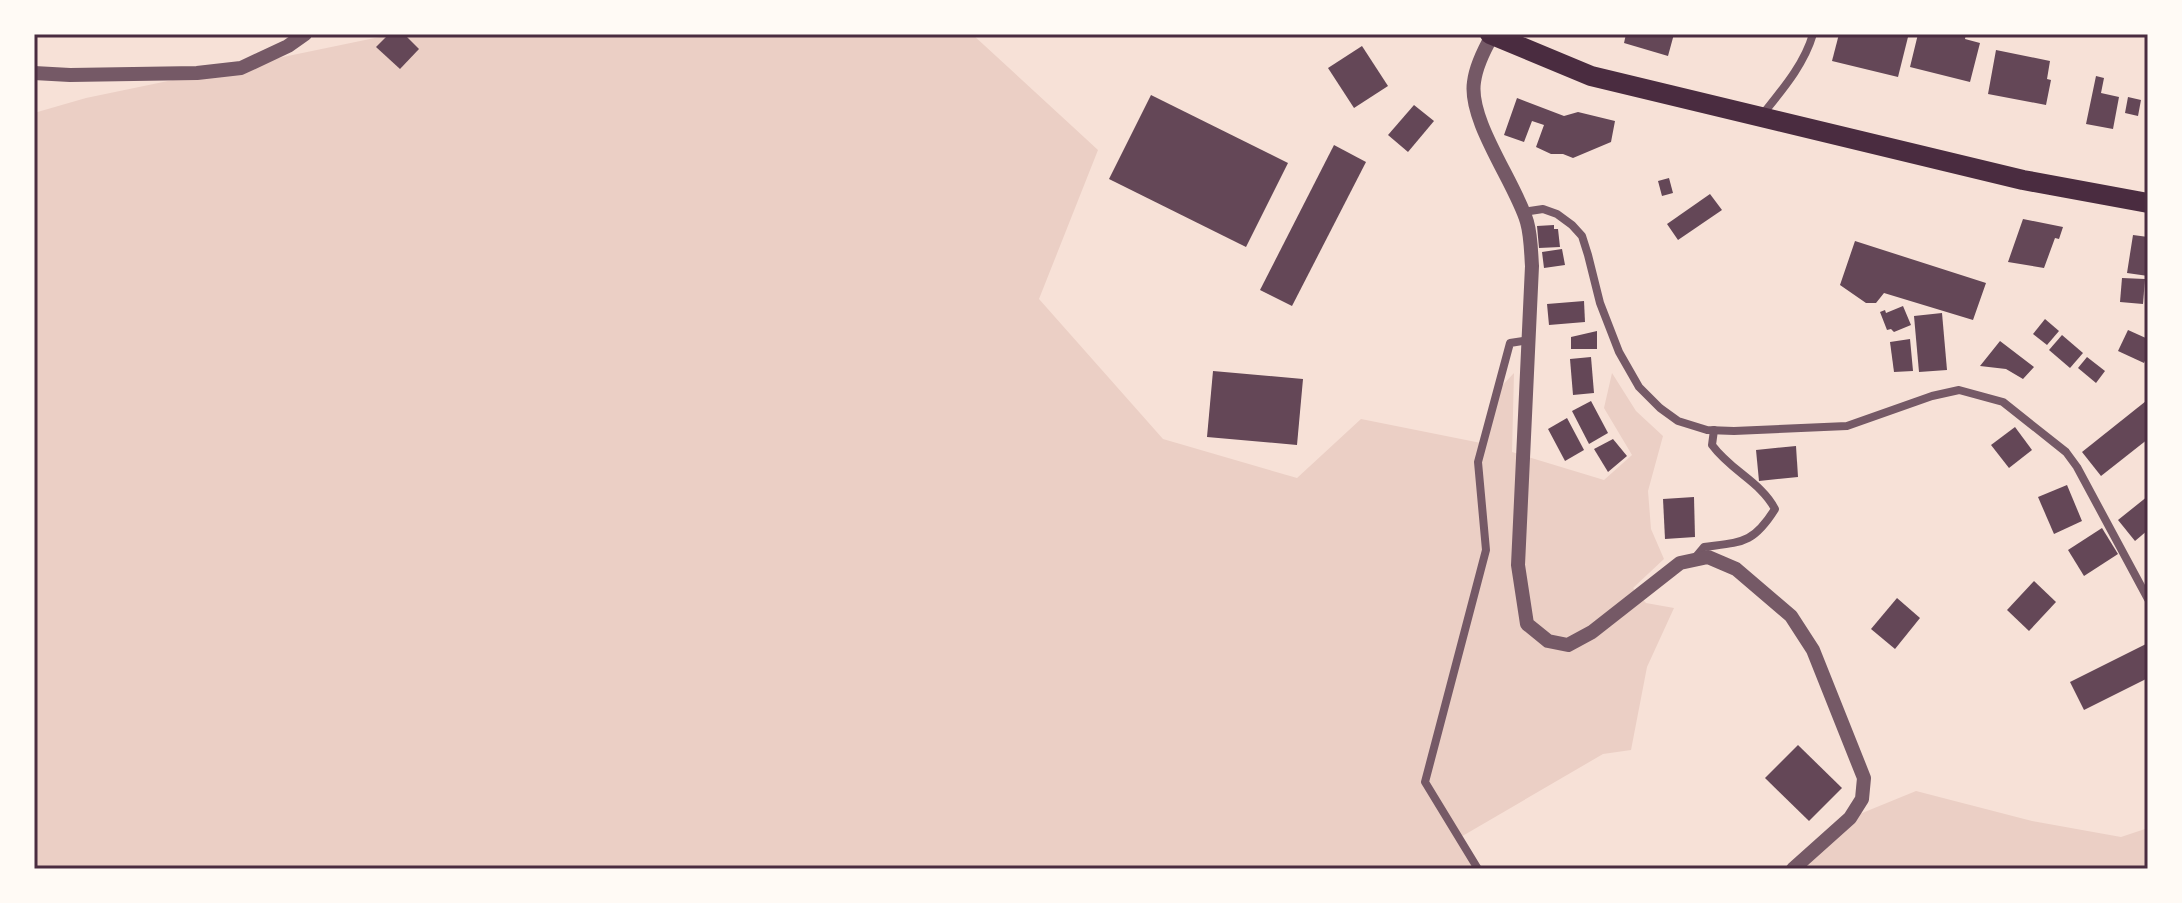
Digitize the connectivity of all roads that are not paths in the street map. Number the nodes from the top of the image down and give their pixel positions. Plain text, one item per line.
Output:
1 (305, 34) edge
2 (1813, 34) edge
3 (1491, 35) edge
4 (34, 73) edge
5 (1761, 116) junction
6 (2148, 203) edge
7 (1523, 212) junction
8 (1529, 340) junction
9 (1714, 430) junction
10 (1693, 560) junction
11 (2148, 599) edge
12 (1478, 869) edge
13 (1793, 869) edge

1 - 4 street
2 - 5 street
3 - 5 highway
3 - 7 street
5 - 6 highway
7 - 8 street
7 - 9 street
8 - 10 street
8 - 12 street
9 - 10 street
9 - 11 street
10 - 13 street

